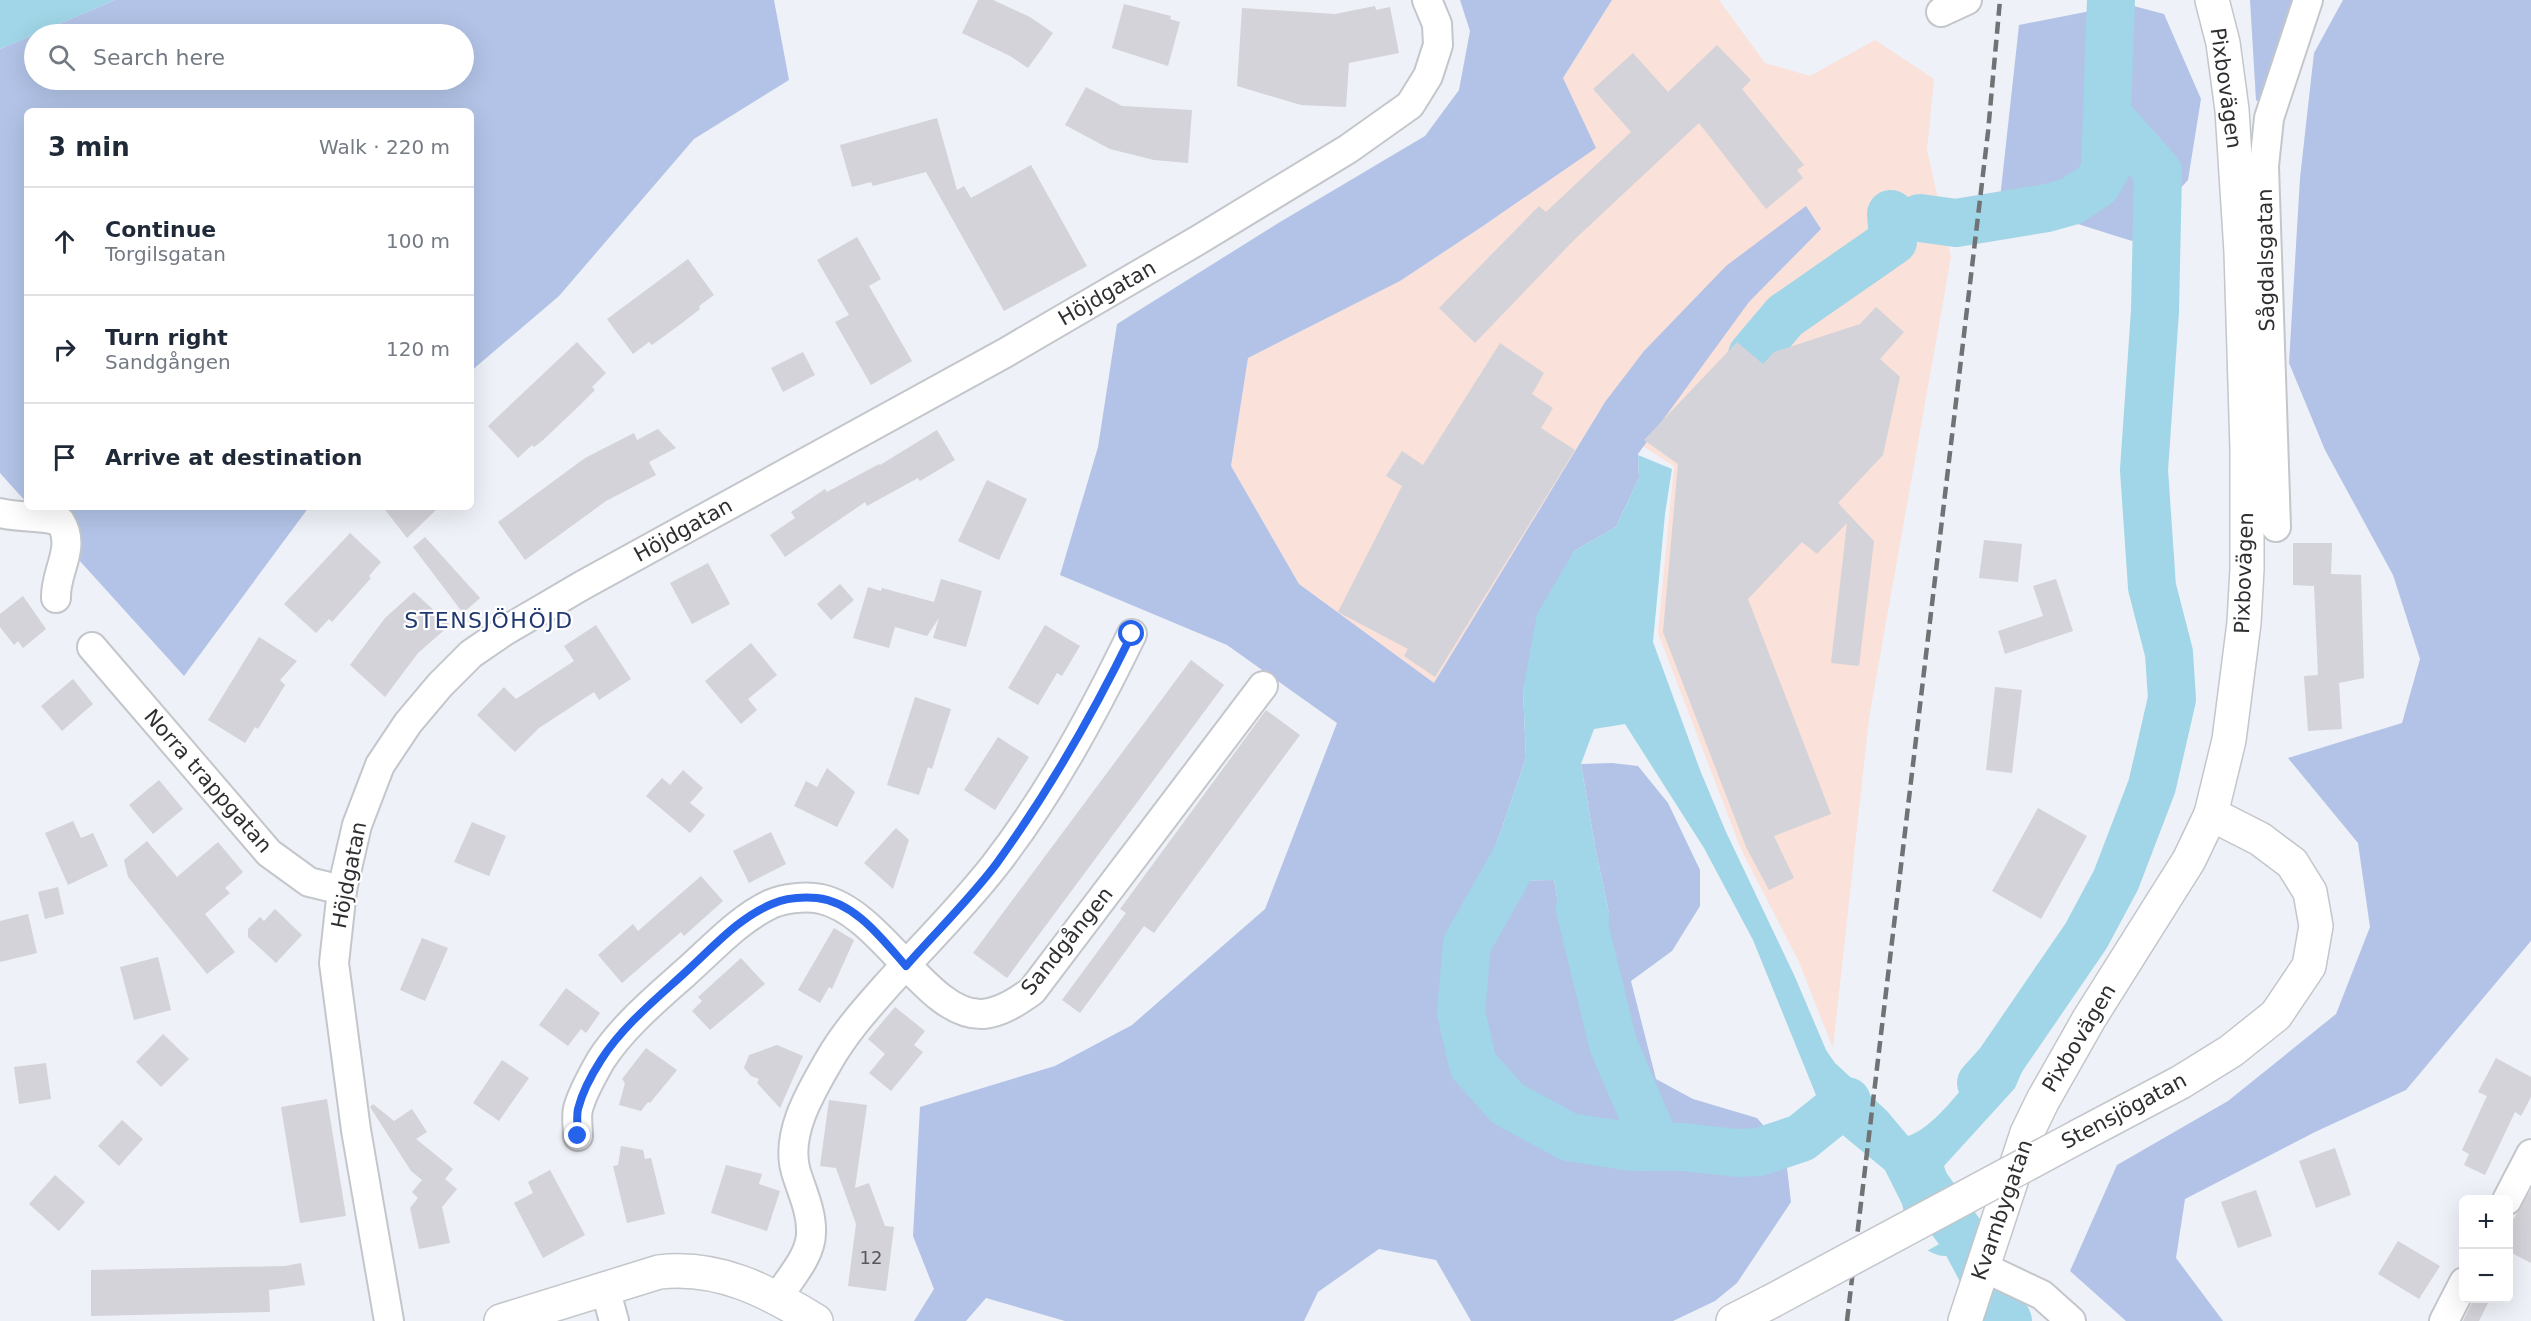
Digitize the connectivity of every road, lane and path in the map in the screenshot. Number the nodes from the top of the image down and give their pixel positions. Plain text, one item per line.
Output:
1 (1427, 0) edge
2 (1967, 0) edge
3 (2212, 0) edge
4 (2308, 0) edge
5 (1941, 12) dead end
6 (0, 513) edge
7 (2276, 527) dead end
8 (56, 598) dead end
9 (1132, 634) dead end
10 (92, 646) dead end
11 (1263, 686) dead end
12 (2211, 814) junction
13 (342, 890) junction
14 (906, 966) junction
15 (2043, 1100) joint
16 (578, 1136) dead end
17 (2531, 1154) edge
18 (2510, 1195) edge
19 (1986, 1258) junction
20 (605, 1288) junction
21 (2459, 1290) edge
22 (778, 1297) junction
23 (1968, 1311) edge
24 (389, 1321) edge
25 (501, 1321) edge
26 (614, 1321) edge
27 (816, 1321) edge
28 (1733, 1321) edge
29 (2071, 1321) edge
30 (2444, 1321) edge

1 - 13 street, Höjdgatan
2 - 5 street
3 - 12 street, Pixbovägen
4 - 7 street, Sågdalsgatan
6 - 8 street
9 - 14 street
10 - 13 street, Norra trappgatan
11 - 14 street, Sandgången
12 - 15 street, Pixbovägen
12 - 28 street, Stensjögatan, bridge
13 - 24 street, Höjdgatan
14 - 16 street, Sandgången
14 - 22 street
15 - 19 street, Kvarnbygatan
17 - 18 street
19 - 23 street, Kvarnbygatan
19 - 29 street
20 - 22 street
20 - 25 street
20 - 26 street
21 - 30 street
22 - 27 street

